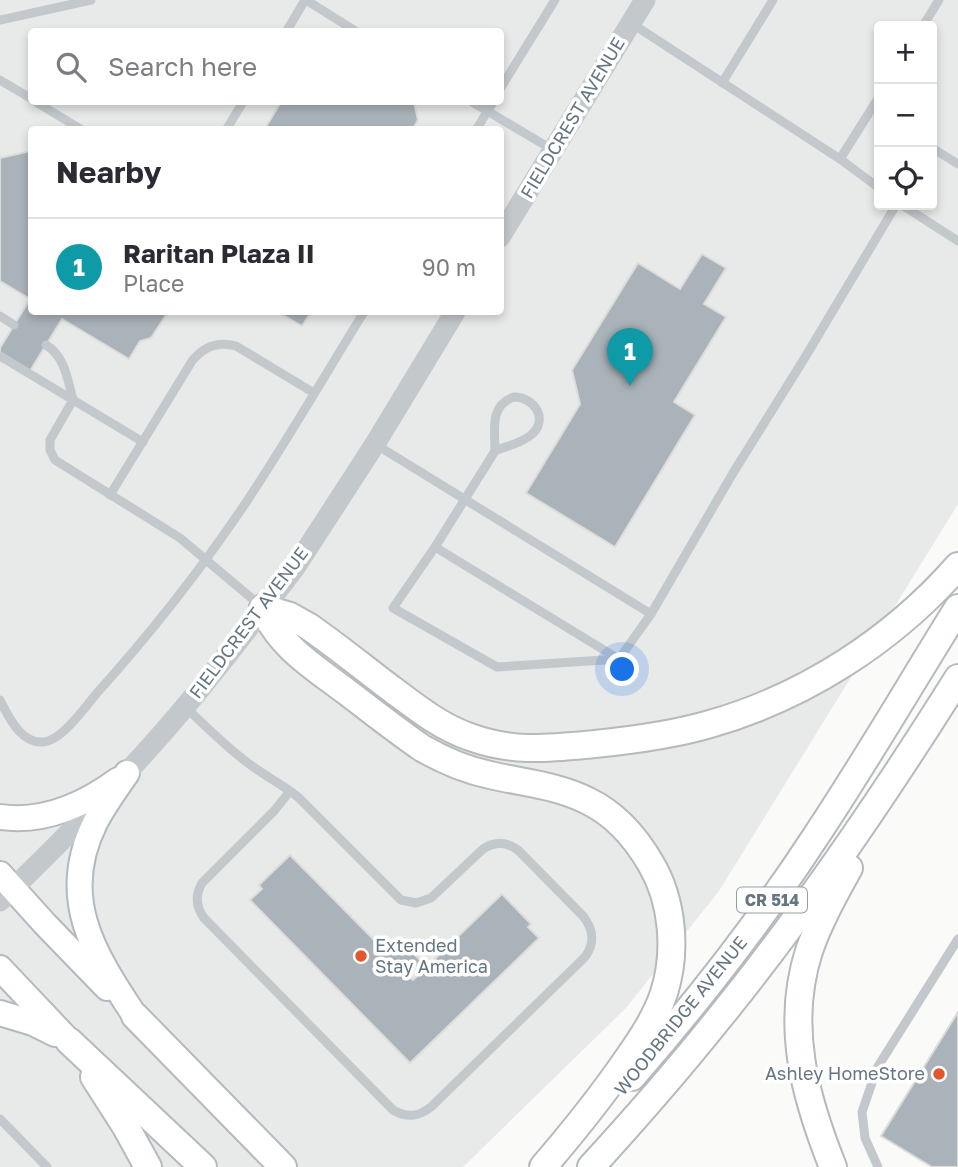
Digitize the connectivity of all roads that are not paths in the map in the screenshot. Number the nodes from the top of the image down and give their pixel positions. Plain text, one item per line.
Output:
1 (90, 0) edge
2 (305, 0) edge
3 (555, 0) edge
4 (645, 0) edge
5 (773, 0) edge
6 (939, 0) edge
7 (0, 20) edge
8 (926, 21) edge
9 (631, 23) junction
10 (288, 28) edge
11 (350, 28) edge
12 (0, 80) edge
13 (504, 83) edge
14 (722, 83) junction
15 (28, 96) edge
16 (42, 105) edge
17 (241, 105) edge
18 (477, 105) edge
19 (491, 105) edge
20 (487, 111) junction
21 (874, 114) edge
22 (76, 126) edge
23 (228, 126) edge
24 (478, 126) edge
25 (553, 150) junction
26 (937, 151) edge
27 (839, 159) junction
28 (958, 164) edge
29 (874, 184) edge
30 (893, 210) edge
31 (910, 210) edge
32 (504, 230) edge
33 (958, 241) edge
34 (362, 315) edge
35 (454, 315) edge
36 (0, 316) edge
37 (14, 325) dead end
38 (46, 345) dead end
39 (0, 356) edge
40 (314, 393) junction
41 (73, 400) junction
42 (143, 442) junction
43 (375, 444) junction
44 (495, 451) junction
45 (110, 495) junction
46 (465, 499) junction
47 (435, 547) junction
48 (206, 558) junction
49 (958, 566) edge
50 (263, 608) junction
51 (958, 608) edge
52 (651, 614) junction
53 (619, 659) junction
54 (951, 688) edge
55 (0, 700) edge
56 (185, 707) junction
57 (127, 773) junction
58 (290, 791) junction
59 (0, 817) edge
60 (4, 888) edge
61 (958, 939) edge
62 (0, 968) edge
63 (0, 1013) edge
64 (135, 1016) junction
65 (69, 1041) junction
66 (0, 1119) edge
67 (47, 1167) edge
68 (148, 1167) edge
69 (204, 1167) edge
70 (283, 1167) edge
71 (543, 1167) edge
72 (550, 1167) edge
73 (591, 1167) edge
74 (833, 1167) edge
75 (878, 1167) edge

1 - 7 lane
2 - 10 lane
2 - 11 lane
3 - 13 lane
4 - 9 street, FIELDCREST AVENUE
5 - 14 lane
6 - 8 lane
9 - 14 lane
9 - 25 street, FIELDCREST AVENUE
12 - 15 lane
14 - 27 lane
16 - 22 lane
17 - 23 lane
18 - 20 lane
19 - 20 lane
20 - 24 lane
20 - 25 lane
21 - 27 lane
25 - 32 street, FIELDCREST AVENUE
26 - 28 lane
27 - 29 lane
30 - 52 lane
31 - 33 lane
34 - 40 lane
35 - 43 street, FIELDCREST AVENUE
36 - 37 lane
38 - 41 lane
39 - 41 lane
40 - 42 lane
40 - 48 lane
41 - 42 lane
41 - 45 lane
42 - 45 lane
43 - 46 lane
43 - 50 street, FIELDCREST AVENUE
44 - 44 lane
44 - 46 lane
45 - 48 lane
46 - 47 lane
46 - 52 lane
47 - 53 lane
47 - 53 lane
48 - 50 lane
48 - 55 lane
49 - 50 main road
50 - 56 street, FIELDCREST AVENUE
50 - 71 main road
51 - 72 main road, WOODBRIDGE AVENUE / CR 514
52 - 53 lane
54 - 73 main road, WOODBRIDGE AVENUE / CR 514
54 - 74 main road
56 - 57 street, FIELDCREST AVENUE
56 - 58 lane
57 - 59 main road
57 - 60 street, FIELDCREST AVENUE
57 - 64 main road
58 - 58 lane
60 - 64 main road
61 - 75 lane
62 - 65 main road
63 - 65 main road
64 - 70 main road
65 - 68 main road
65 - 69 main road
66 - 67 lane

